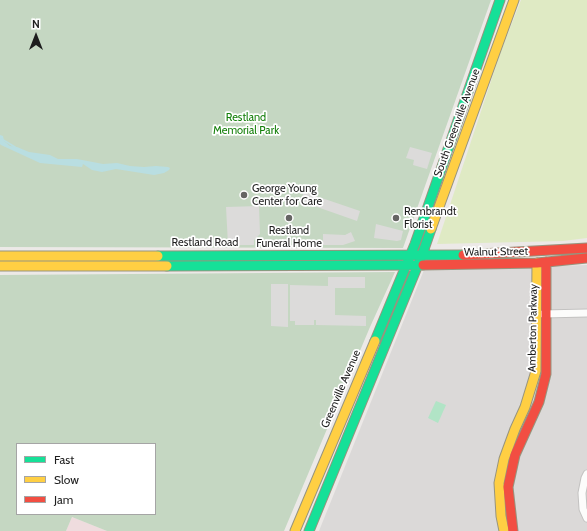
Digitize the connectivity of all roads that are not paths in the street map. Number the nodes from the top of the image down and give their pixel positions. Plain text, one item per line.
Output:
1 (500, 0) edge
2 (514, 0) edge
3 (443, 162) junction
4 (454, 166) junction
5 (428, 208) junction
6 (438, 212) junction
7 (587, 248) edge
8 (410, 255) junction
9 (422, 255) junction
10 (0, 256) edge
11 (587, 258) edge
12 (541, 263) junction
13 (406, 265) junction
14 (418, 265) junction
15 (0, 266) edge
16 (536, 314) junction
17 (546, 314) junction
18 (587, 314) edge
19 (330, 447) junction
20 (342, 452) junction
21 (586, 476) edge
22 (587, 518) edge
23 (294, 531) edge
24 (309, 531) edge
25 (504, 531) edge
26 (513, 531) edge

1 - 3 main road, South Greenville Avenue
2 - 4 main road, South Greenville Avenue
3 - 4 main road
3 - 5 main road, South Greenville Avenue
4 - 6 main road, South Greenville Avenue
5 - 6 main road
5 - 8 main road, South Greenville Avenue
6 - 9 main road, South Greenville Avenue
7 - 9 main road, Walnut Street
8 - 9 main road, Walnut Street
8 - 10 main road, Restland Road
8 - 13 main road, Greenville Avenue
9 - 14 main road
11 - 12 main road, Walnut Street
12 - 14 main road, Walnut Street
12 - 16 main road, Amberton Parkway
12 - 17 main road, Amberton Parkway
13 - 14 main road, Walnut Street
13 - 15 main road, Restland Road
13 - 19 main road, Greenville Avenue
14 - 20 main road
16 - 17 street
16 - 25 main road, Amberton Parkway
17 - 18 street
17 - 26 main road, Amberton Parkway
19 - 20 main road
19 - 23 main road, Greenville Avenue
20 - 24 main road
21 - 22 street

